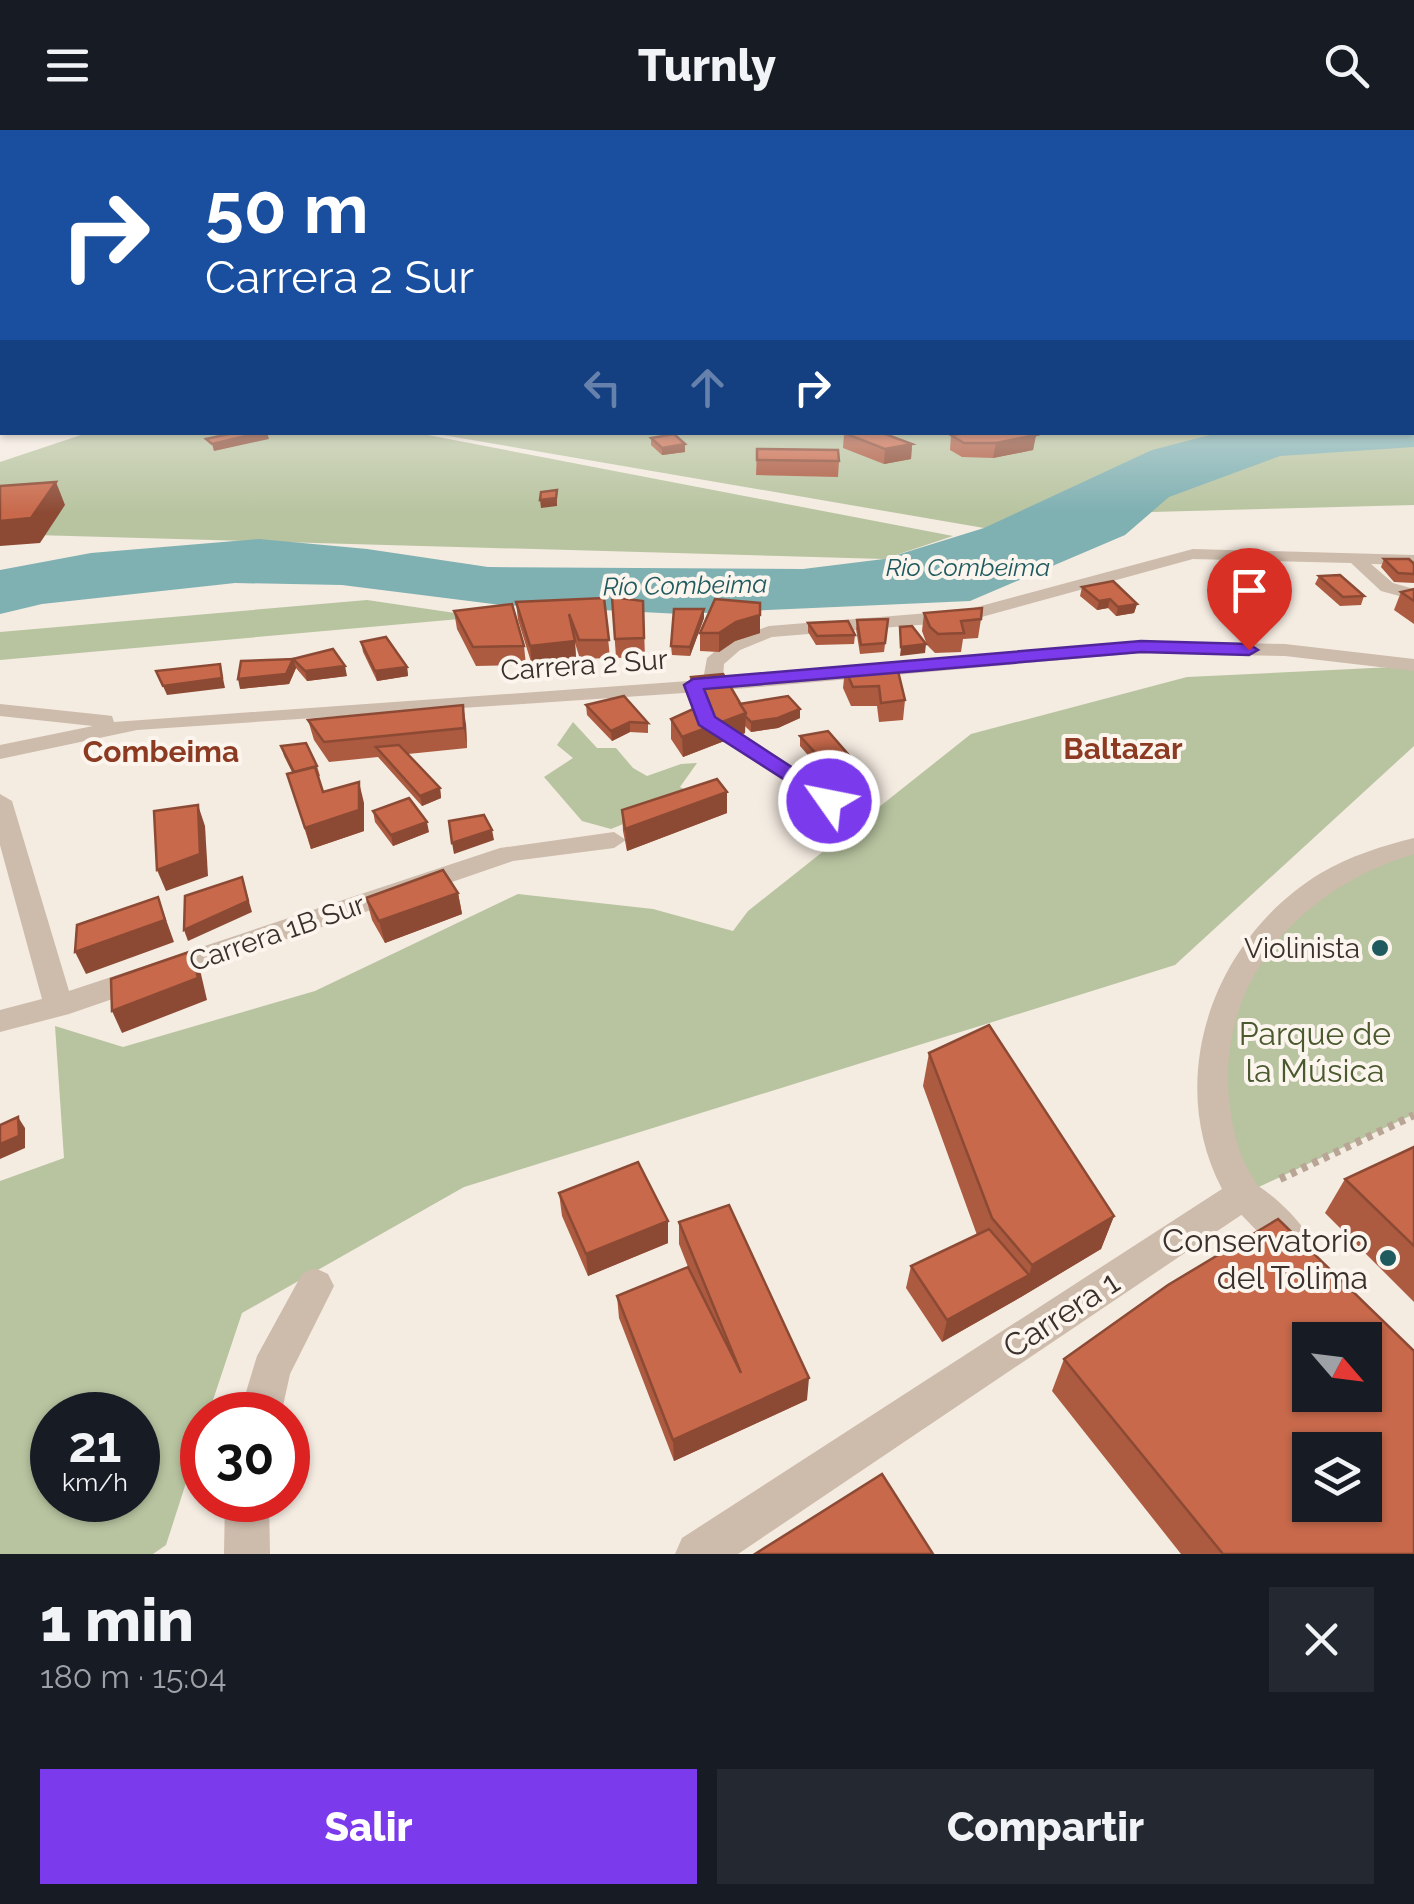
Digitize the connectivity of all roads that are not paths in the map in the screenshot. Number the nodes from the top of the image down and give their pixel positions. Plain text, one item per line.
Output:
1 (1414, 560) edge
2 (1358, 561) junction
3 (1412, 595) edge
4 (1414, 665) edge
5 (703, 685) junction
6 (0, 710) edge
7 (137, 724) junction
8 (0, 752) edge
9 (829, 801) dead end
10 (0, 802) edge
11 (614, 840) dead end
12 (1414, 846) edge
13 (60, 1006) junction
14 (0, 1020) edge
15 (1244, 1194) junction
16 (1323, 1272) edge
17 (315, 1286) dead end
18 (266, 1392) edge
19 (246, 1522) edge
20 (247, 1554) edge
21 (698, 1554) edge

1 - 2 street
2 - 3 street
2 - 5 street
4 - 5 street, Carrera 2 Sur
5 - 7 street, Carrera 2 Sur
5 - 9 street
6 - 7 street
7 - 8 street, Carrera 2 Sur
10 - 13 street
11 - 13 street, Carrera 1B Sur
12 - 15 street
13 - 14 street, Carrera 1B Sur
15 - 16 street
15 - 21 street, Carrera 1
17 - 18 street
19 - 20 street

